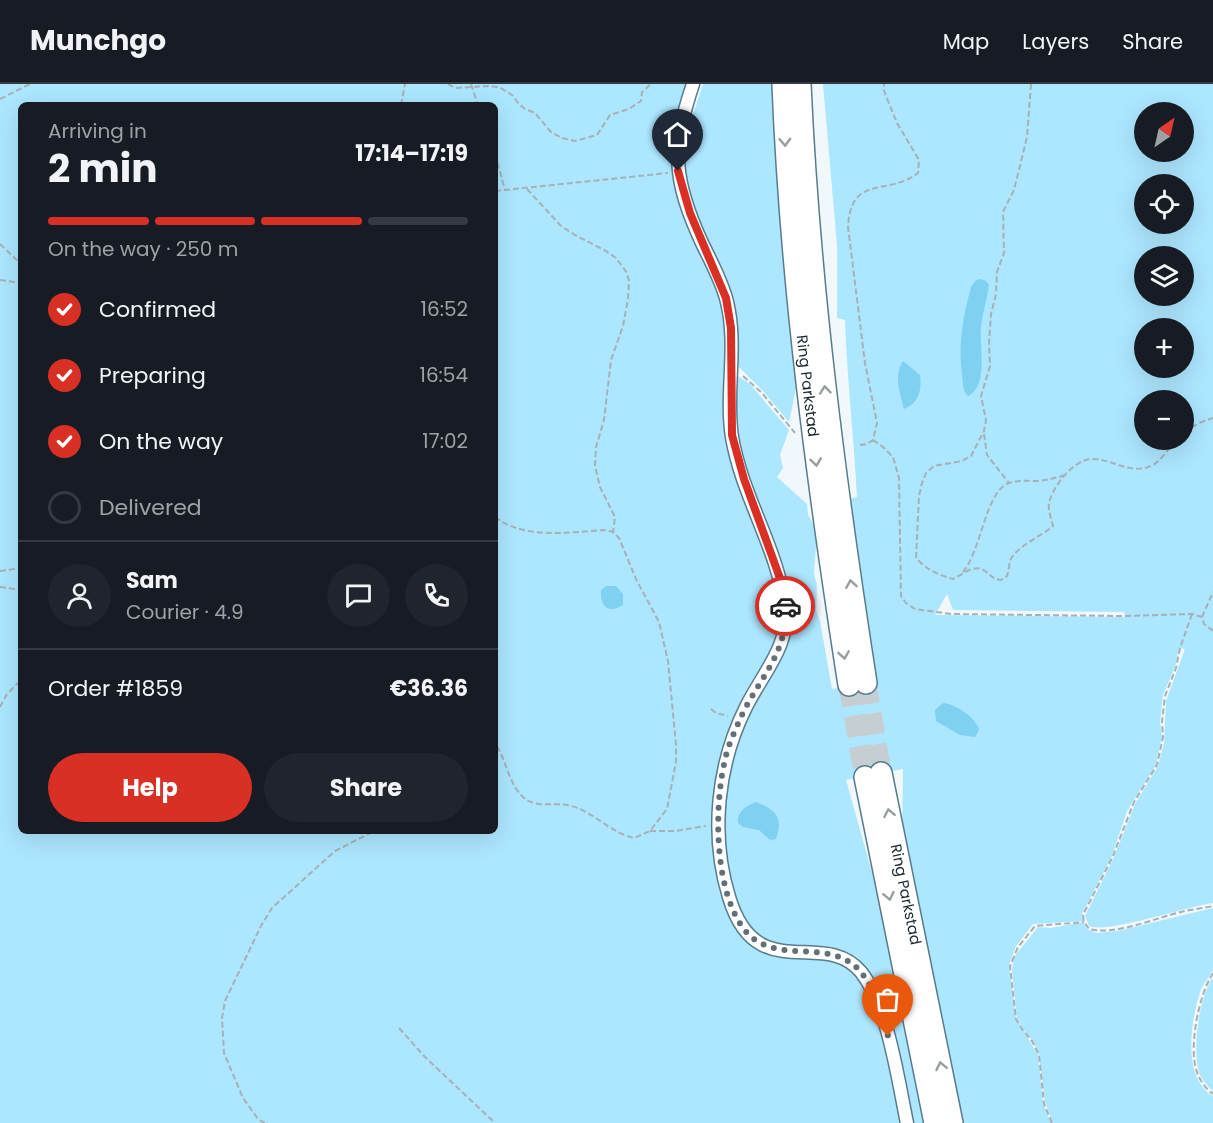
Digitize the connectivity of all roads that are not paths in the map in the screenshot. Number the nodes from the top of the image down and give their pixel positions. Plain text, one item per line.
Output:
1 (693, 84) edge
2 (783, 84) edge
3 (800, 84) edge
4 (907, 1123) edge
5 (935, 1123) edge
6 (952, 1123) edge

1 - 4 street
2 -> 3 highway, Ring Parkstad
6 -> 5 highway, Ring Parkstad

